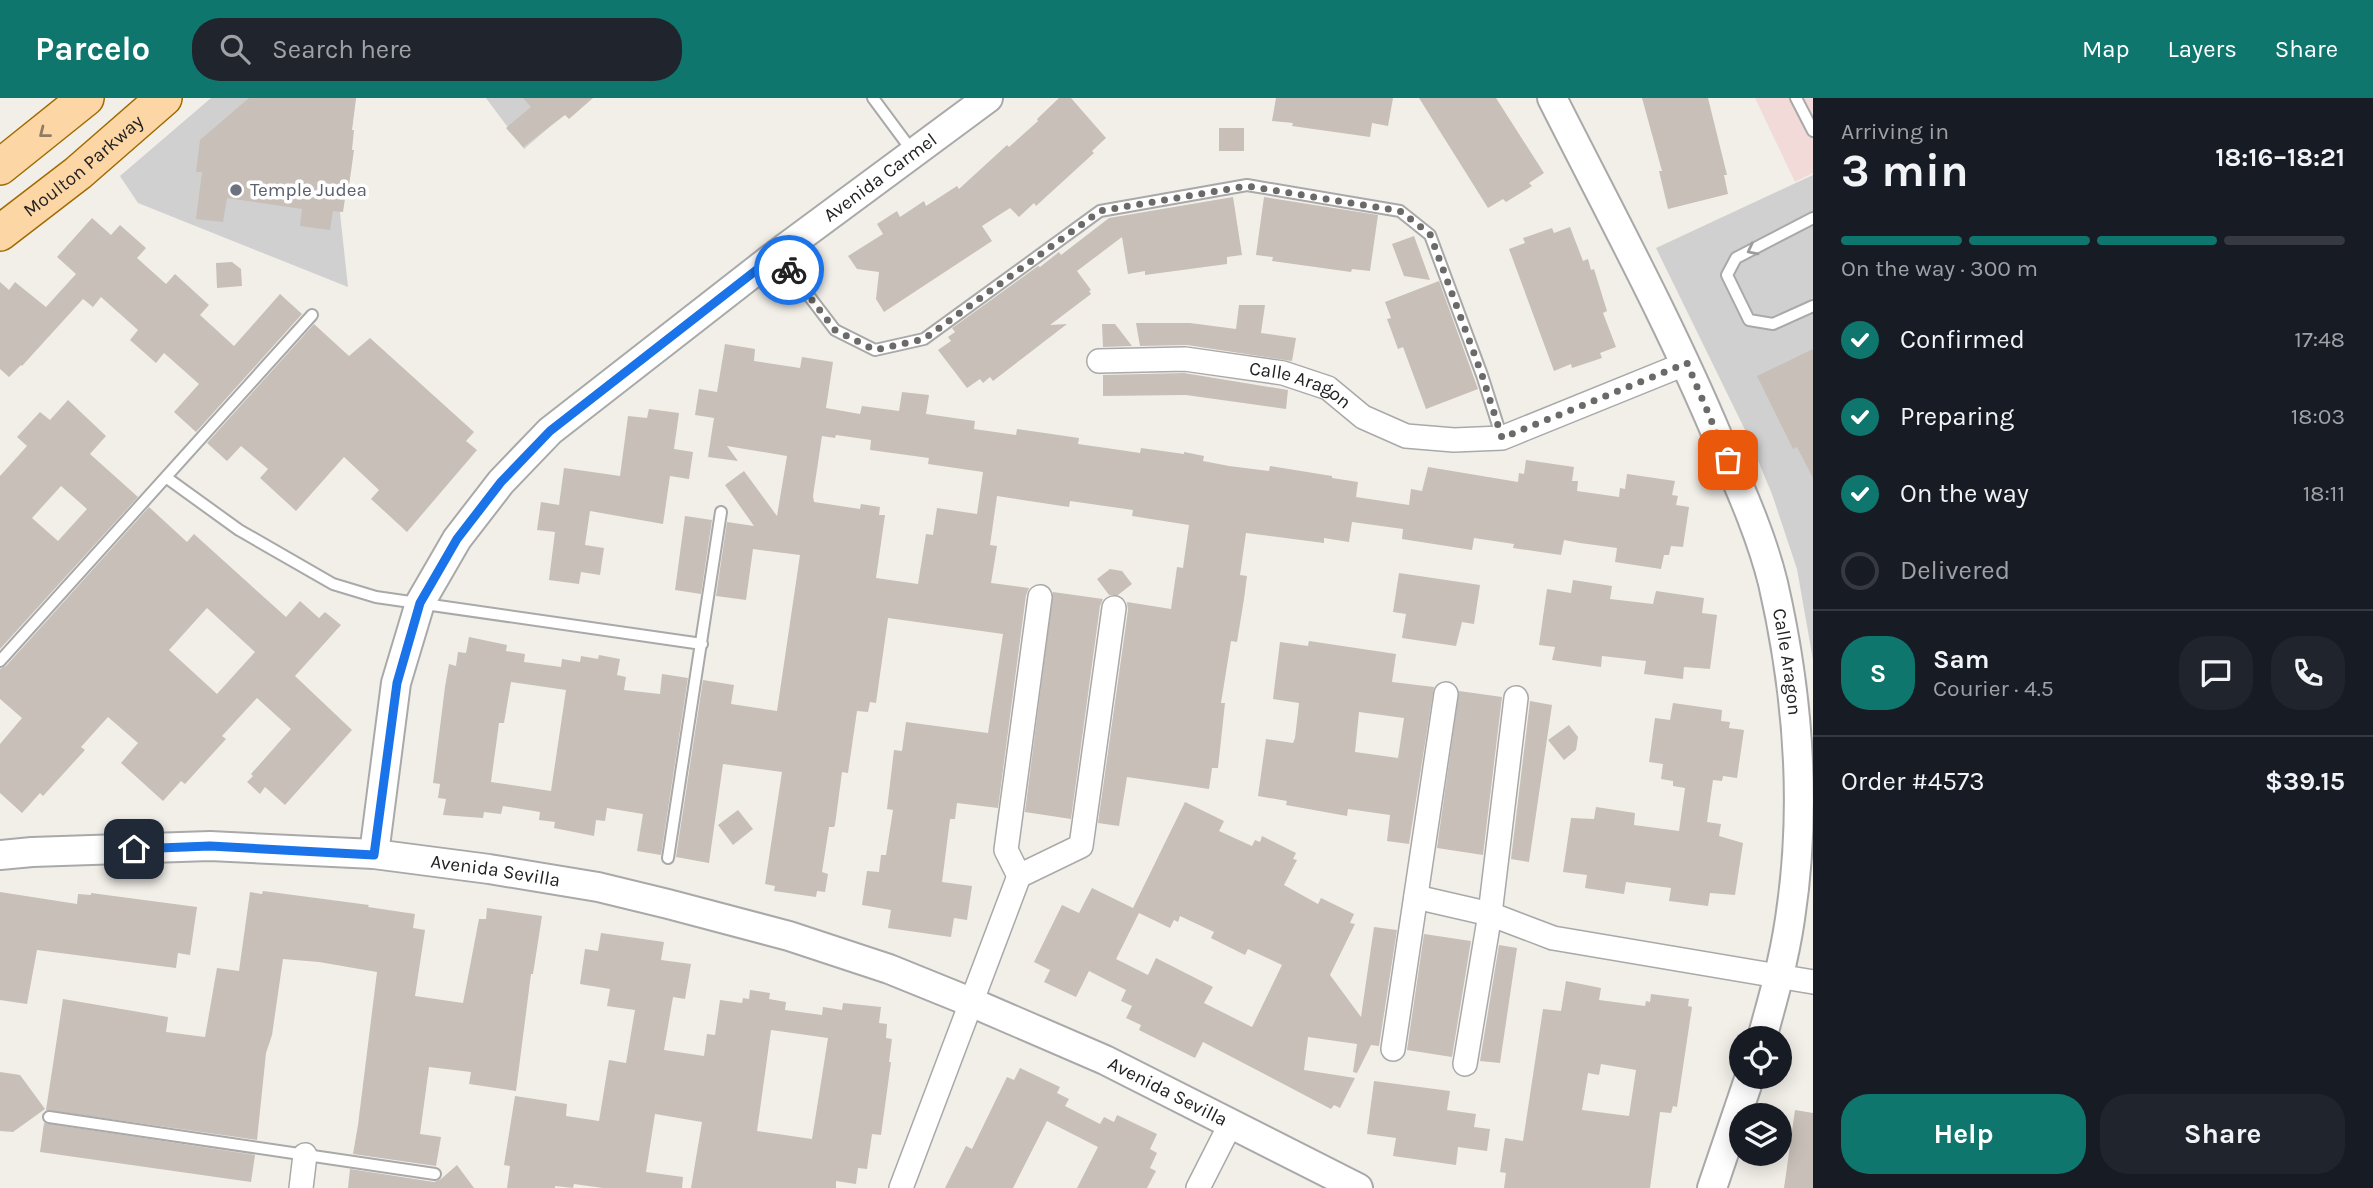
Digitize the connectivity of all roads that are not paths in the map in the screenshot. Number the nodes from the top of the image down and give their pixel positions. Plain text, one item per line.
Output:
1 (86, 98) edge
2 (164, 98) edge
3 (873, 98) edge
4 (988, 98) edge
5 (1552, 98) edge
6 (1796, 98) edge
7 (1813, 131) edge
8 (913, 152) junction
9 (0, 167) edge
10 (1813, 218) edge
11 (0, 233) edge
12 (777, 254) junction
13 (1813, 306) edge
14 (312, 315) dead end
15 (1099, 361) dead end
16 (1687, 363) junction
17 (1502, 438) junction
18 (167, 478) junction
19 (721, 512) dead end
20 (1040, 597) dead end
21 (420, 603) junction
22 (1114, 608) dead end
23 (702, 644) junction
24 (0, 661) edge
25 (1446, 694) dead end
26 (1516, 698) dead end
27 (0, 855) edge
28 (374, 855) junction
29 (668, 858) dead end
30 (1019, 876) junction
31 (1416, 897) junction
32 (1490, 914) junction
33 (1779, 977) junction
34 (1813, 982) edge
35 (973, 1003) junction
36 (1765, 1026) edge
37 (1393, 1049) dead end
38 (1465, 1064) dead end
39 (1746, 1089) edge
40 (49, 1117) dead end
41 (1231, 1123) junction
42 (305, 1155) junction
43 (435, 1174) dead end
44 (300, 1188) edge
45 (901, 1188) edge
46 (1198, 1188) edge
47 (1357, 1188) edge
48 (1712, 1188) edge

1 -> 9 main road
2 - 11 main road, Moulton Parkway
3 - 8 lane
4 - 8 street, Avenida Carmel
5 - 16 street, Calle Aragon
6 - 7 lane
8 - 12 street, Avenida Carmel
10 -> 13 lane
12 - 17 lane
12 - 21 street, Avenida Carmel
14 - 18 lane
15 - 17 street, Calle Aragon
16 - 17 street, Calle Aragon
16 - 33 street, Calle Aragon
18 - 21 lane
18 - 24 lane
19 - 23 lane
20 - 30 street
21 - 23 lane
21 - 28 street, Avenida Carmel
22 - 30 street
23 - 29 lane
25 - 31 street
26 - 32 street
27 - 28 street, Avenida Sevilla
28 - 35 street, Avenida Sevilla
30 - 35 street
31 - 32 street
31 - 37 street
32 - 33 street
32 - 38 street
33 - 34 street
33 - 36 street, Calle Aragon
35 - 41 street, Avenida Sevilla
35 - 45 street
39 - 48 street
40 - 42 lane
41 - 46 street
41 - 47 street, Avenida Sevilla
42 - 43 lane
42 - 44 street

